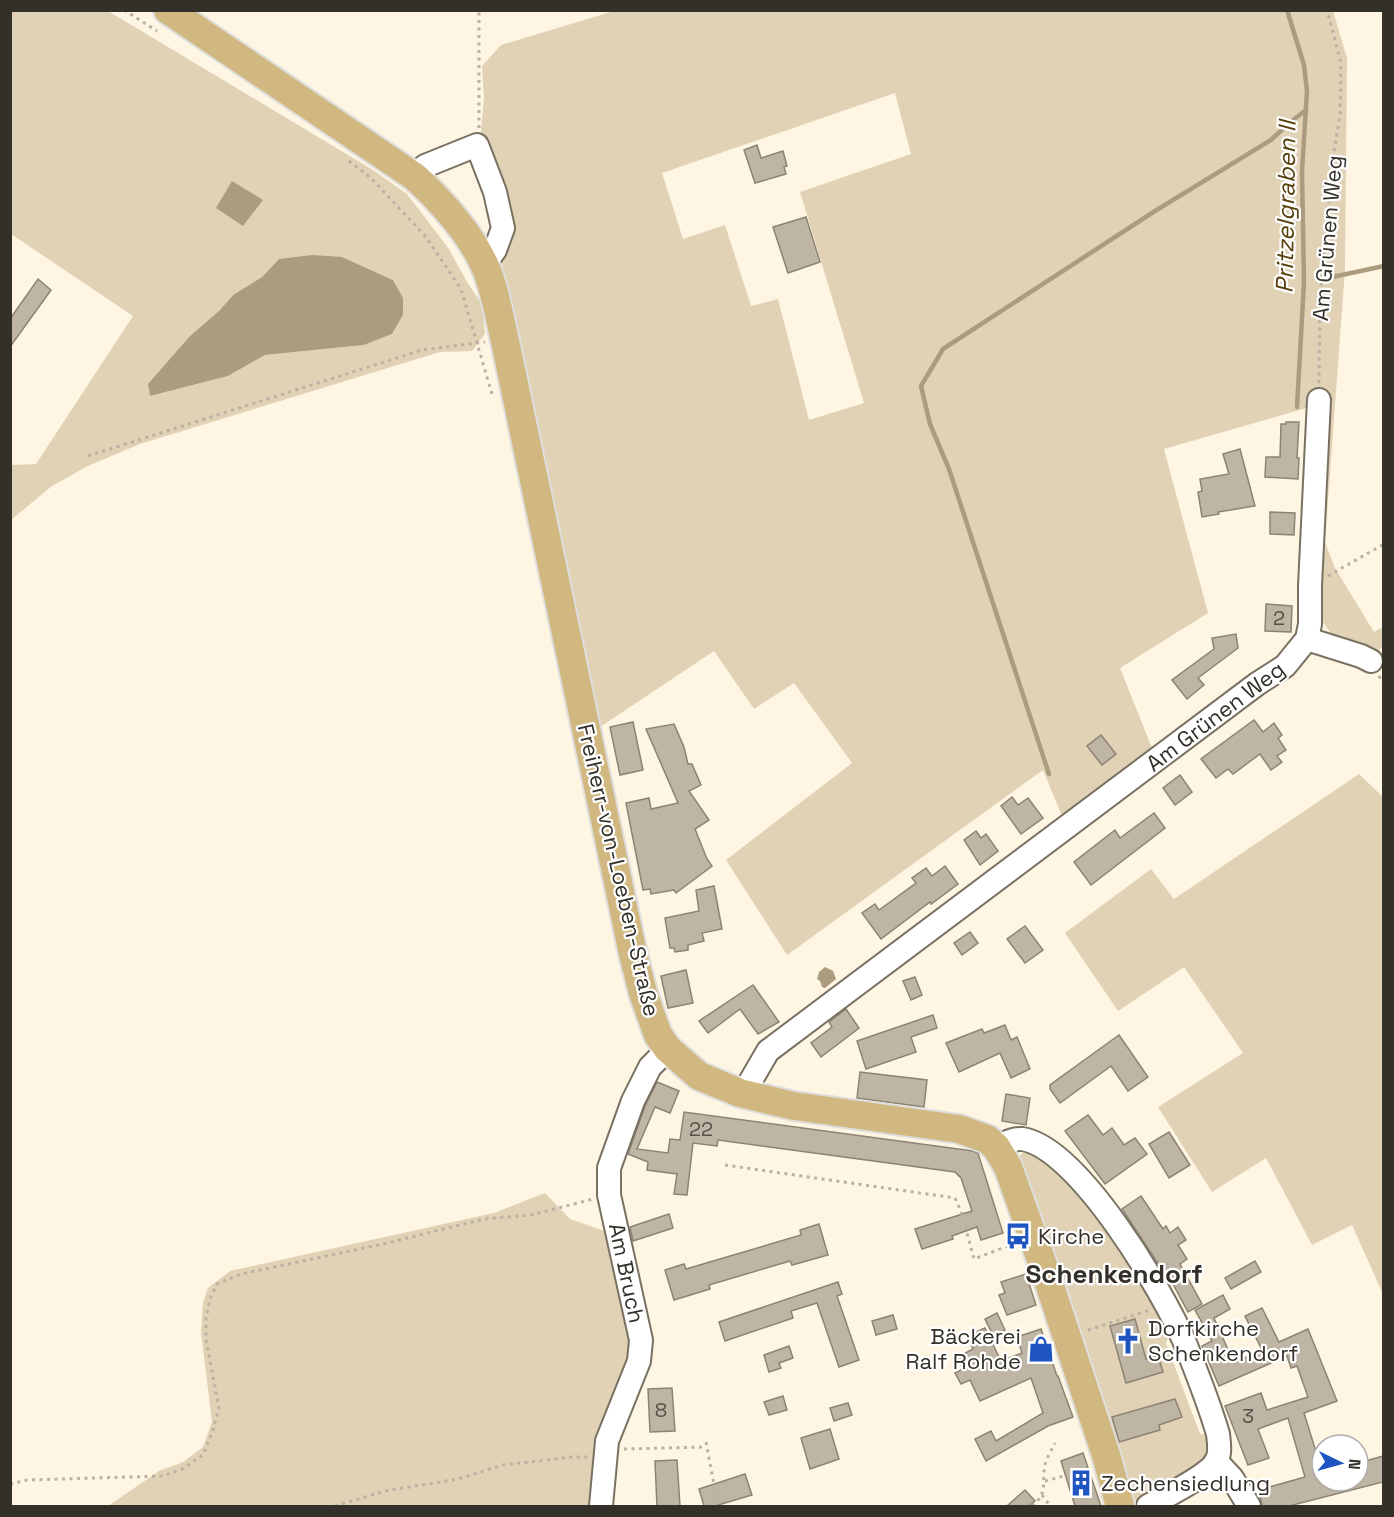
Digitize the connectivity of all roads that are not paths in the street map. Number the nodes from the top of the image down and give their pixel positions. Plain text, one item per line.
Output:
1 (165, 22) edge
2 (415, 177) junction
3 (484, 265) junction
4 (1319, 400) road end
5 (1307, 639) junction
6 (1371, 661) dead end
7 (668, 1049) junction
8 (745, 1094) junction
9 (996, 1148) junction
10 (1216, 1461) junction
11 (601, 1506) edge
12 (1120, 1506) edge
13 (1148, 1506) edge
14 (1249, 1506) edge

1 - 2 main road, Freiherr-von-Loeben-Straße
2 - 3 main road, Freiherr-von-Loeben-Straße
2 - 3 street
3 - 7 main road, Freiherr-von-Loeben-Straße
4 - 5 street
5 - 6 street
5 - 8 street, Am Grünen Weg
7 - 8 main road, Freiherr-von-Loeben-Straße
7 - 11 street, Am Bruch
8 - 9 main road, Freiherr-von-Loeben-Straße
9 - 10 street
9 - 12 main road
10 - 13 street
10 - 14 street

